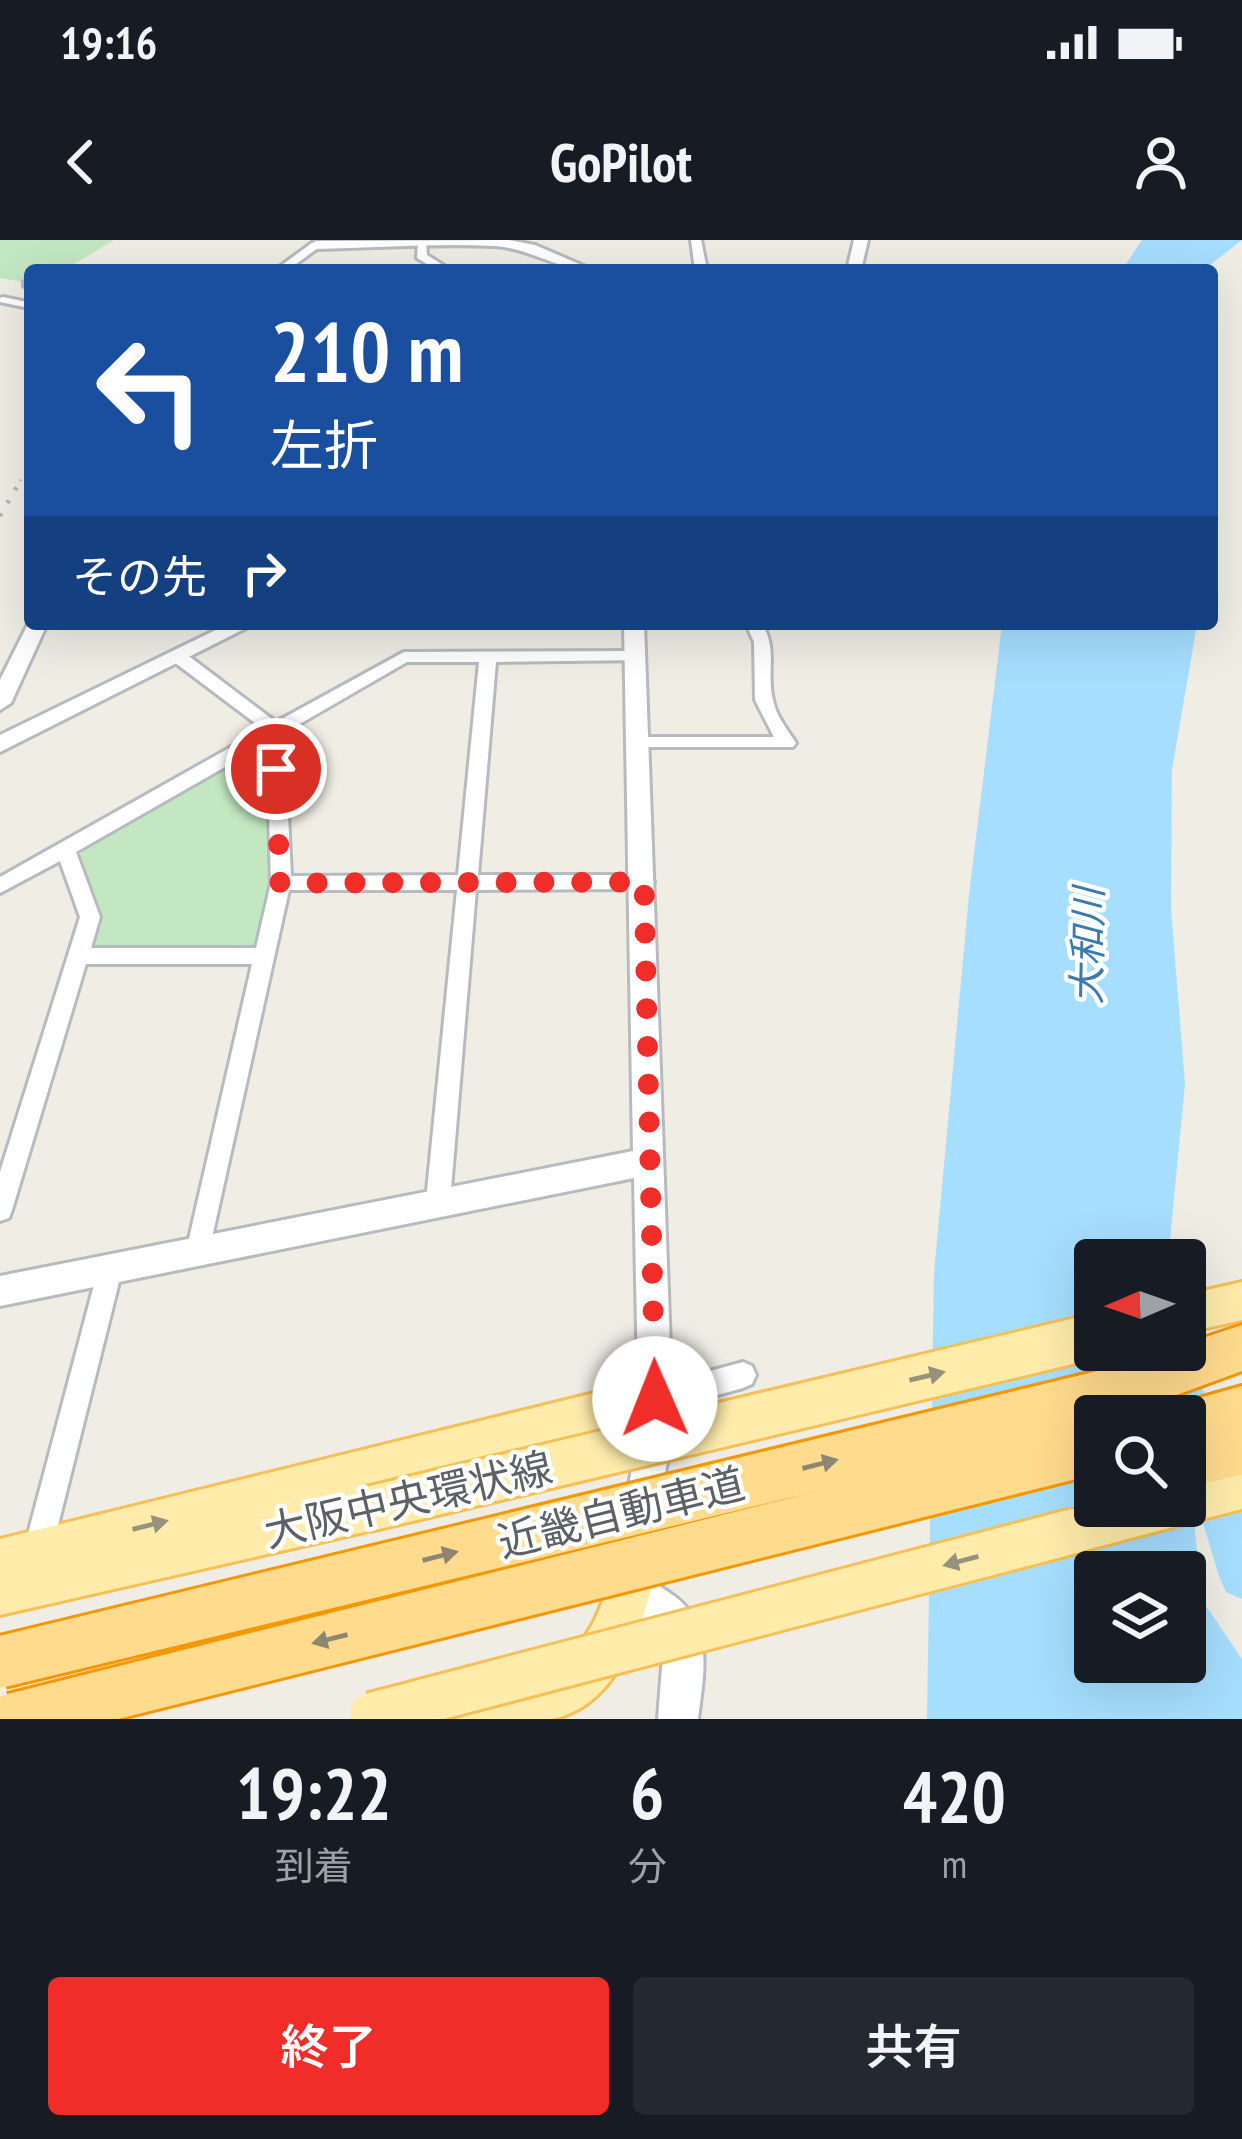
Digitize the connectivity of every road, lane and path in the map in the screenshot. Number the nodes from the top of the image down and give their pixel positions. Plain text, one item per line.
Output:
1 (319, 242) edge
2 (422, 243) edge
3 (294, 264) edge
4 (570, 264) edge
5 (3, 299) edge
6 (24, 304) dead end
7 (34, 630) edge
8 (202, 630) edge
9 (233, 630) edge
10 (634, 630) edge
11 (759, 630) edge
12 (488, 656) junction
13 (636, 656) junction
14 (181, 658) junction
15 (0, 704) edge
16 (0, 729) edge
17 (275, 730) junction
18 (639, 743) junction
19 (0, 744) edge
20 (65, 848) junction
21 (467, 881) junction
22 (644, 882) junction
23 (280, 883) junction
24 (0, 886) edge
25 (79, 956) junction
26 (266, 956) junction
27 (651, 1161) junction
28 (438, 1201) junction
29 (0, 1210) edge
30 (198, 1252) junction
31 (110, 1270) junction
32 (0, 1291) edge
33 (1242, 1301) edge
34 (1206, 1309) edge
35 (1074, 1341) edge
36 (1242, 1348) edge
37 (1242, 1366) edge
38 (743, 1375) dead end
39 (1115, 1393) junction
40 (655, 1399) junction
41 (1242, 1411) edge
42 (1206, 1420) edge
43 (1242, 1435) edge
44 (1206, 1444) edge
45 (1242, 1450) edge
46 (1206, 1457) edge
47 (1074, 1471) edge
48 (1242, 1487) edge
49 (1206, 1496) edge
50 (1090, 1527) edge
51 (18, 1558) edge
52 (383, 1570) junction
53 (628, 1590) junction
54 (0, 1592) edge
55 (0, 1641) edge
56 (0, 1662) edge
57 (500, 1716) edge
58 (21, 1717) edge
59 (364, 1717) edge
60 (678, 1719) edge

1 - 2 street
1 - 3 street
2 - 4 street
5 - 6 street
7 - 15 street
8 - 16 street
9 - 14 street
10 - 13 street
11 - 18 street
12 - 13 street
12 - 17 street
12 - 21 street
13 - 18 street
14 - 17 street
14 - 19 street
17 - 20 street
17 - 23 street
18 - 22 street
20 - 24 street
20 - 25 street
21 - 22 street
21 - 23 street
21 - 28 street
22 - 27 street
23 - 26 street
25 - 26 street
25 - 29 street
26 - 30 street
27 - 28 street
27 - 40 street
28 - 30 street
30 - 31 street
31 - 32 street
31 - 51 street
33 - 34 main road
54 -> 35 main road, 大阪中央環状線, bridge
36 - 39 highway
37 - 39 highway, 近畿自動車道
38 - 40 street
52 -> 39 highway, 近畿自動車道, bridge
51 -> 40 main road
40 - 53 street
41 - 42 highway
43 - 44 highway
45 - 46 highway
47 -> 58 highway, 近畿自動車道, bridge
48 - 49 main road
50 -> 59 main road, bridge
52 - 55 highway, bridge
52 - 56 highway, 近畿自動車道, bridge
53 - 57 main road
53 - 60 street

